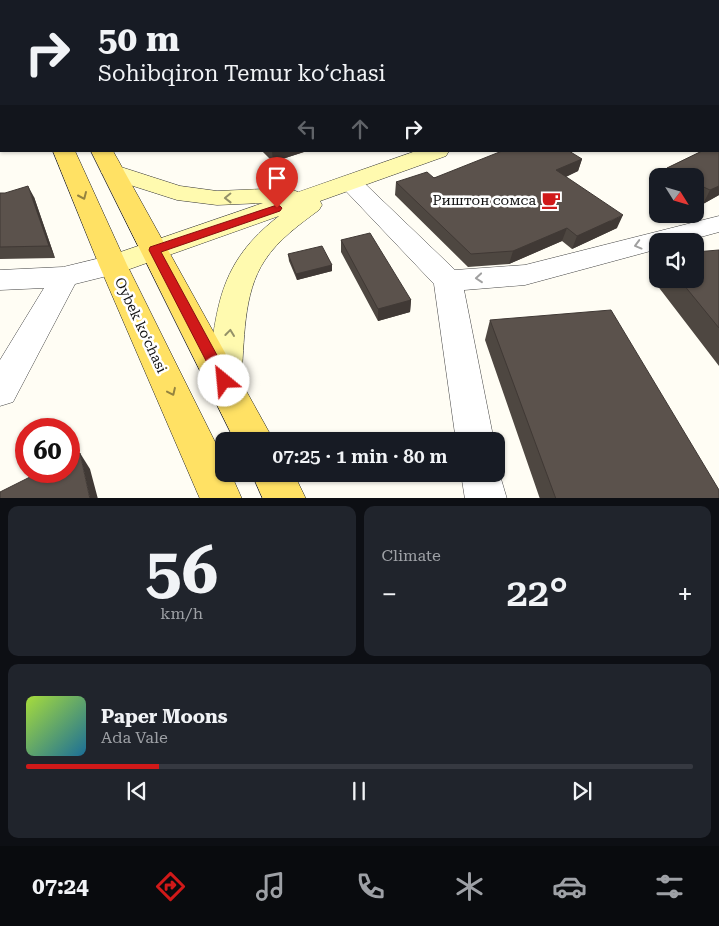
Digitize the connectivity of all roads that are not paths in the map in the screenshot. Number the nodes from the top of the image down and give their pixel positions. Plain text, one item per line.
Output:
1 (64, 152) edge
2 (435, 152) edge
3 (108, 162) edge
4 (340, 187) junction
5 (719, 224) edge
6 (154, 250) junction
7 (113, 265) junction
8 (62, 277) junction
9 (0, 280) edge
10 (448, 281) junction
11 (224, 381) junction
12 (0, 391) edge
13 (250, 432) edge
14 (473, 432) edge
15 (276, 482) edge
16 (483, 482) edge
17 (221, 498) edge
18 (285, 498) edge
19 (486, 498) edge

1 -> 7 main road, Oybek ko‘chasi
2 - 4 main road
4 -> 3 main road
3 - 6 main road
4 - 6 main road
4 - 10 street
11 -> 4 main road
5 -> 10 street
6 - 7 main road
6 - 11 main road
7 - 8 street
7 -> 17 main road, Oybek ko‘chasi
8 - 9 street
8 - 12 street
10 - 14 street
11 - 13 main road
15 - 18 main road
16 - 19 street

